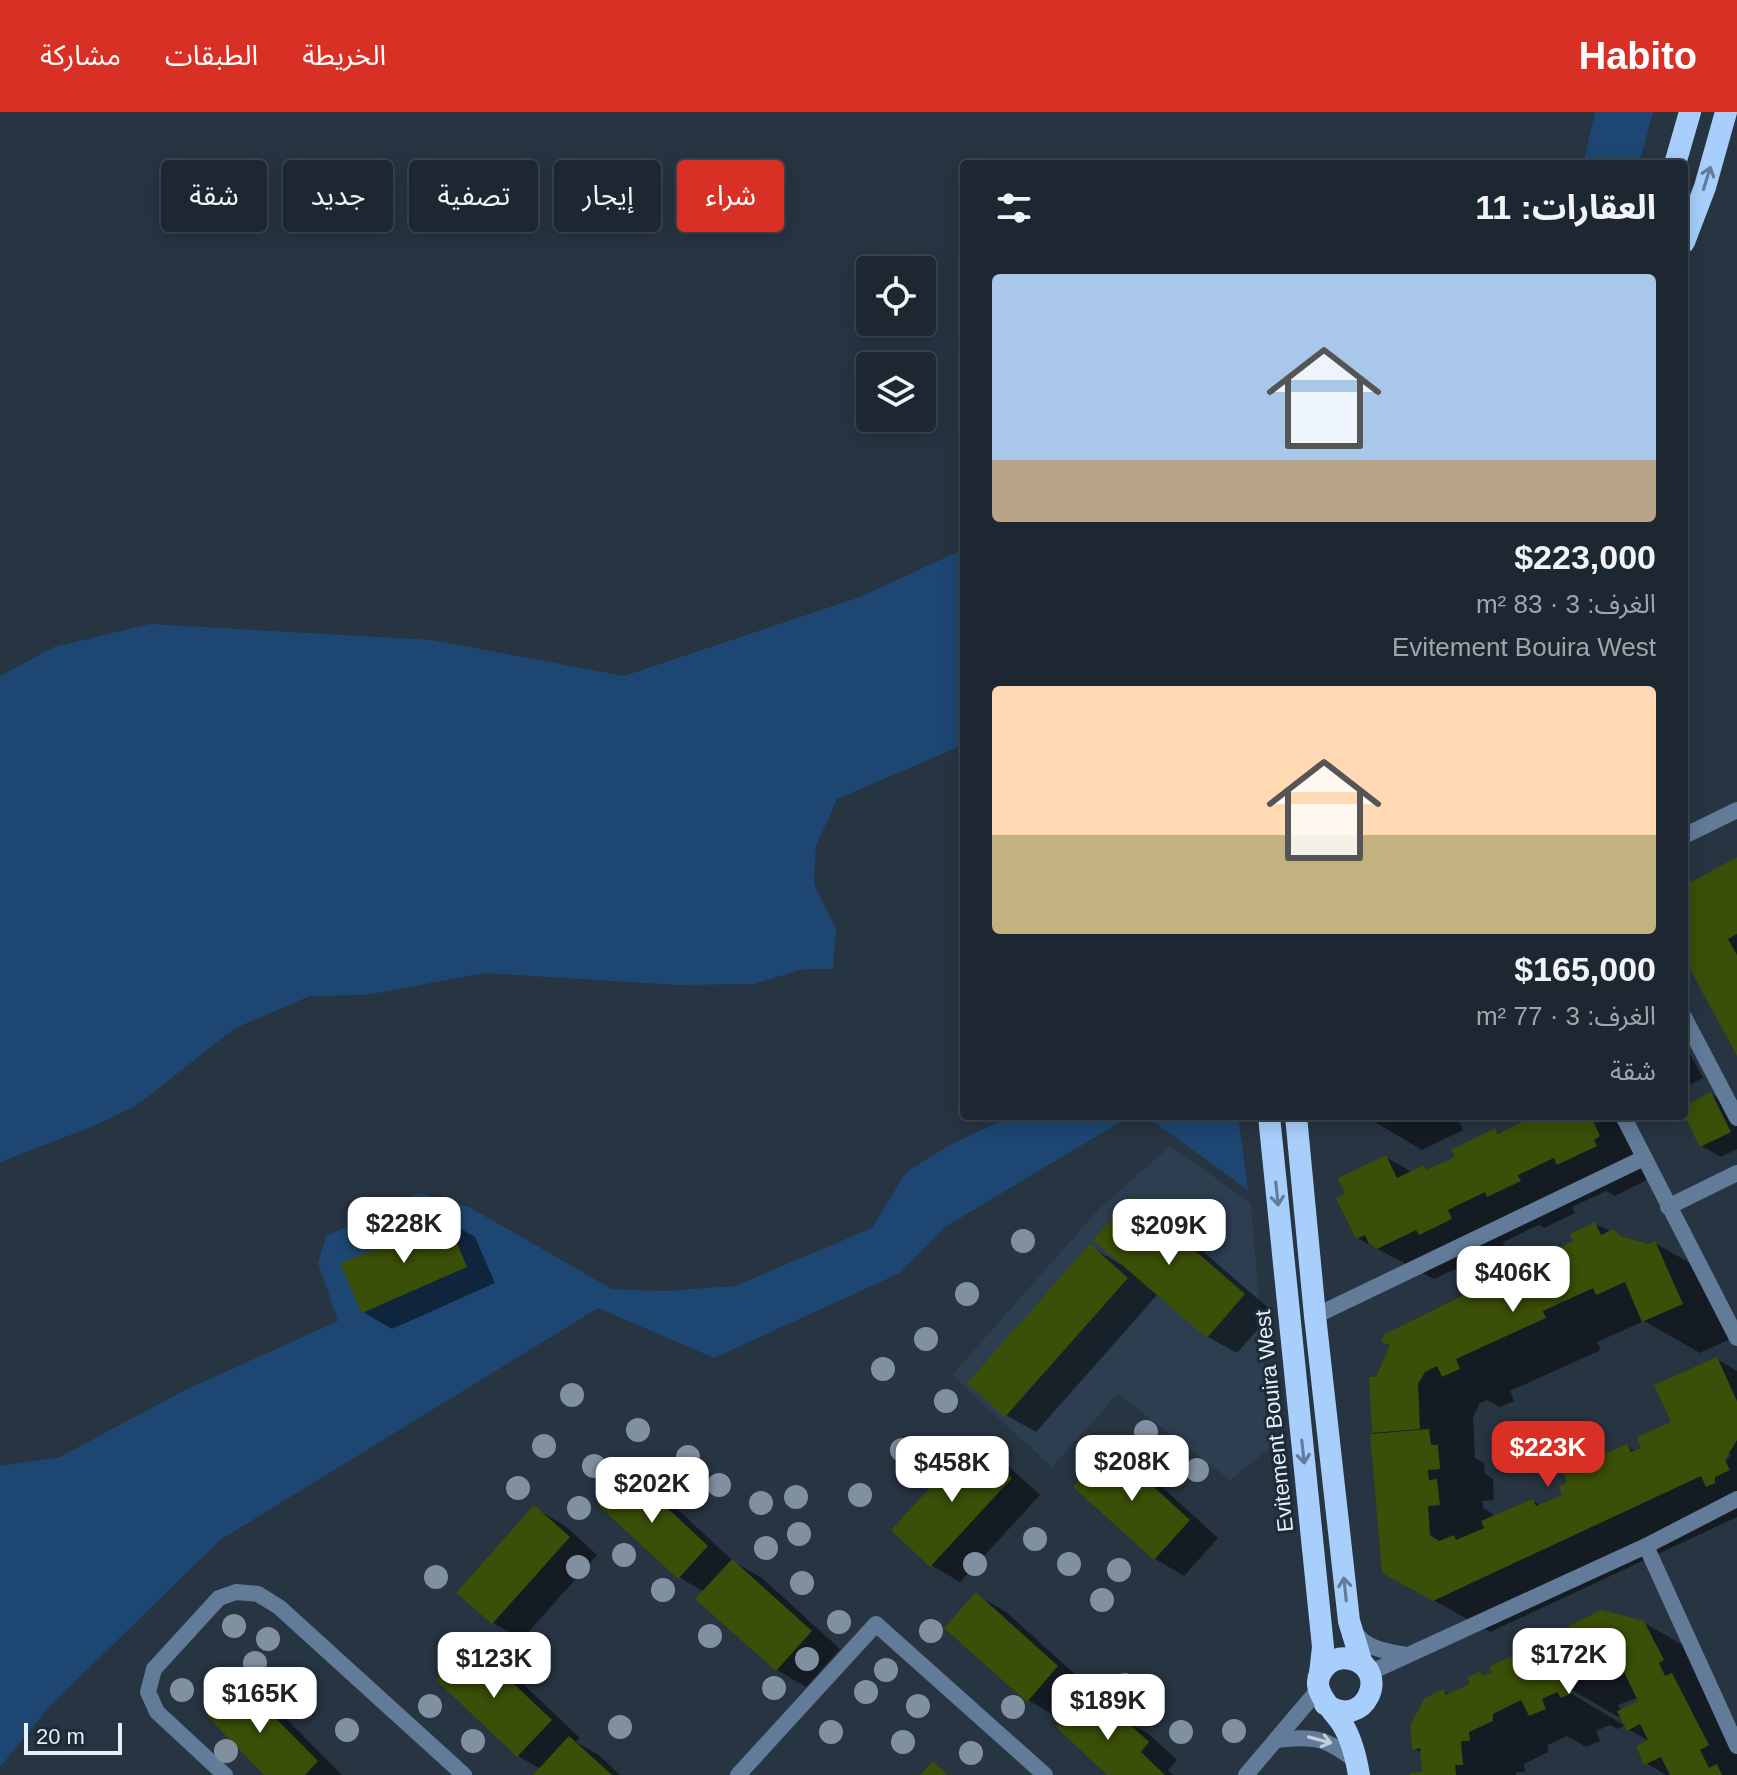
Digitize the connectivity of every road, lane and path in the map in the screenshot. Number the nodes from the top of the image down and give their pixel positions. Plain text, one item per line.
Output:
1 (1690, 112) edge
2 (1726, 112) edge
3 (1676, 160) edge
4 (1688, 232) edge
5 (1737, 810) edge
6 (1688, 834) edge
7 (1688, 1025) edge
8 (1737, 1118) edge
9 (1269, 1120) edge
10 (1296, 1120) edge
11 (1625, 1120) edge
12 (1644, 1158) junction
13 (1737, 1173) edge
14 (1668, 1207) junction
15 (1315, 1316) junction
16 (1737, 1338) edge
17 (1737, 1499) edge
18 (1646, 1546) junction
19 (1349, 1621) junction
20 (1409, 1655) junction
21 (1366, 1669) junction
22 (1321, 1689) junction
23 (1366, 1700) junction
24 (1276, 1740) junction
25 (1737, 1746) edge
26 (1358, 1769) edge
27 (225, 1775) edge
28 (464, 1775) edge
29 (738, 1775) edge
30 (1045, 1775) edge
31 (1246, 1775) edge

1 - 3 highway
4 -> 2 highway
5 - 6 street
7 - 8 street
9 -> 22 highway, Evitement Bouira West
10 - 15 highway
11 - 12 street
12 - 14 street
12 - 15 street
13 - 14 street
14 - 16 street
19 -> 15 highway
17 - 18 street
18 - 20 street
18 - 25 street
19 - 20 street
19 - 21 highway
20 - 21 street
21 - 22 highway
21 - 23 highway
22 - 23 highway
22 - 24 street
22 - 26 highway
23 - 26 highway
24 -> 26 street
24 - 31 street
27 - 28 street
29 - 30 street

